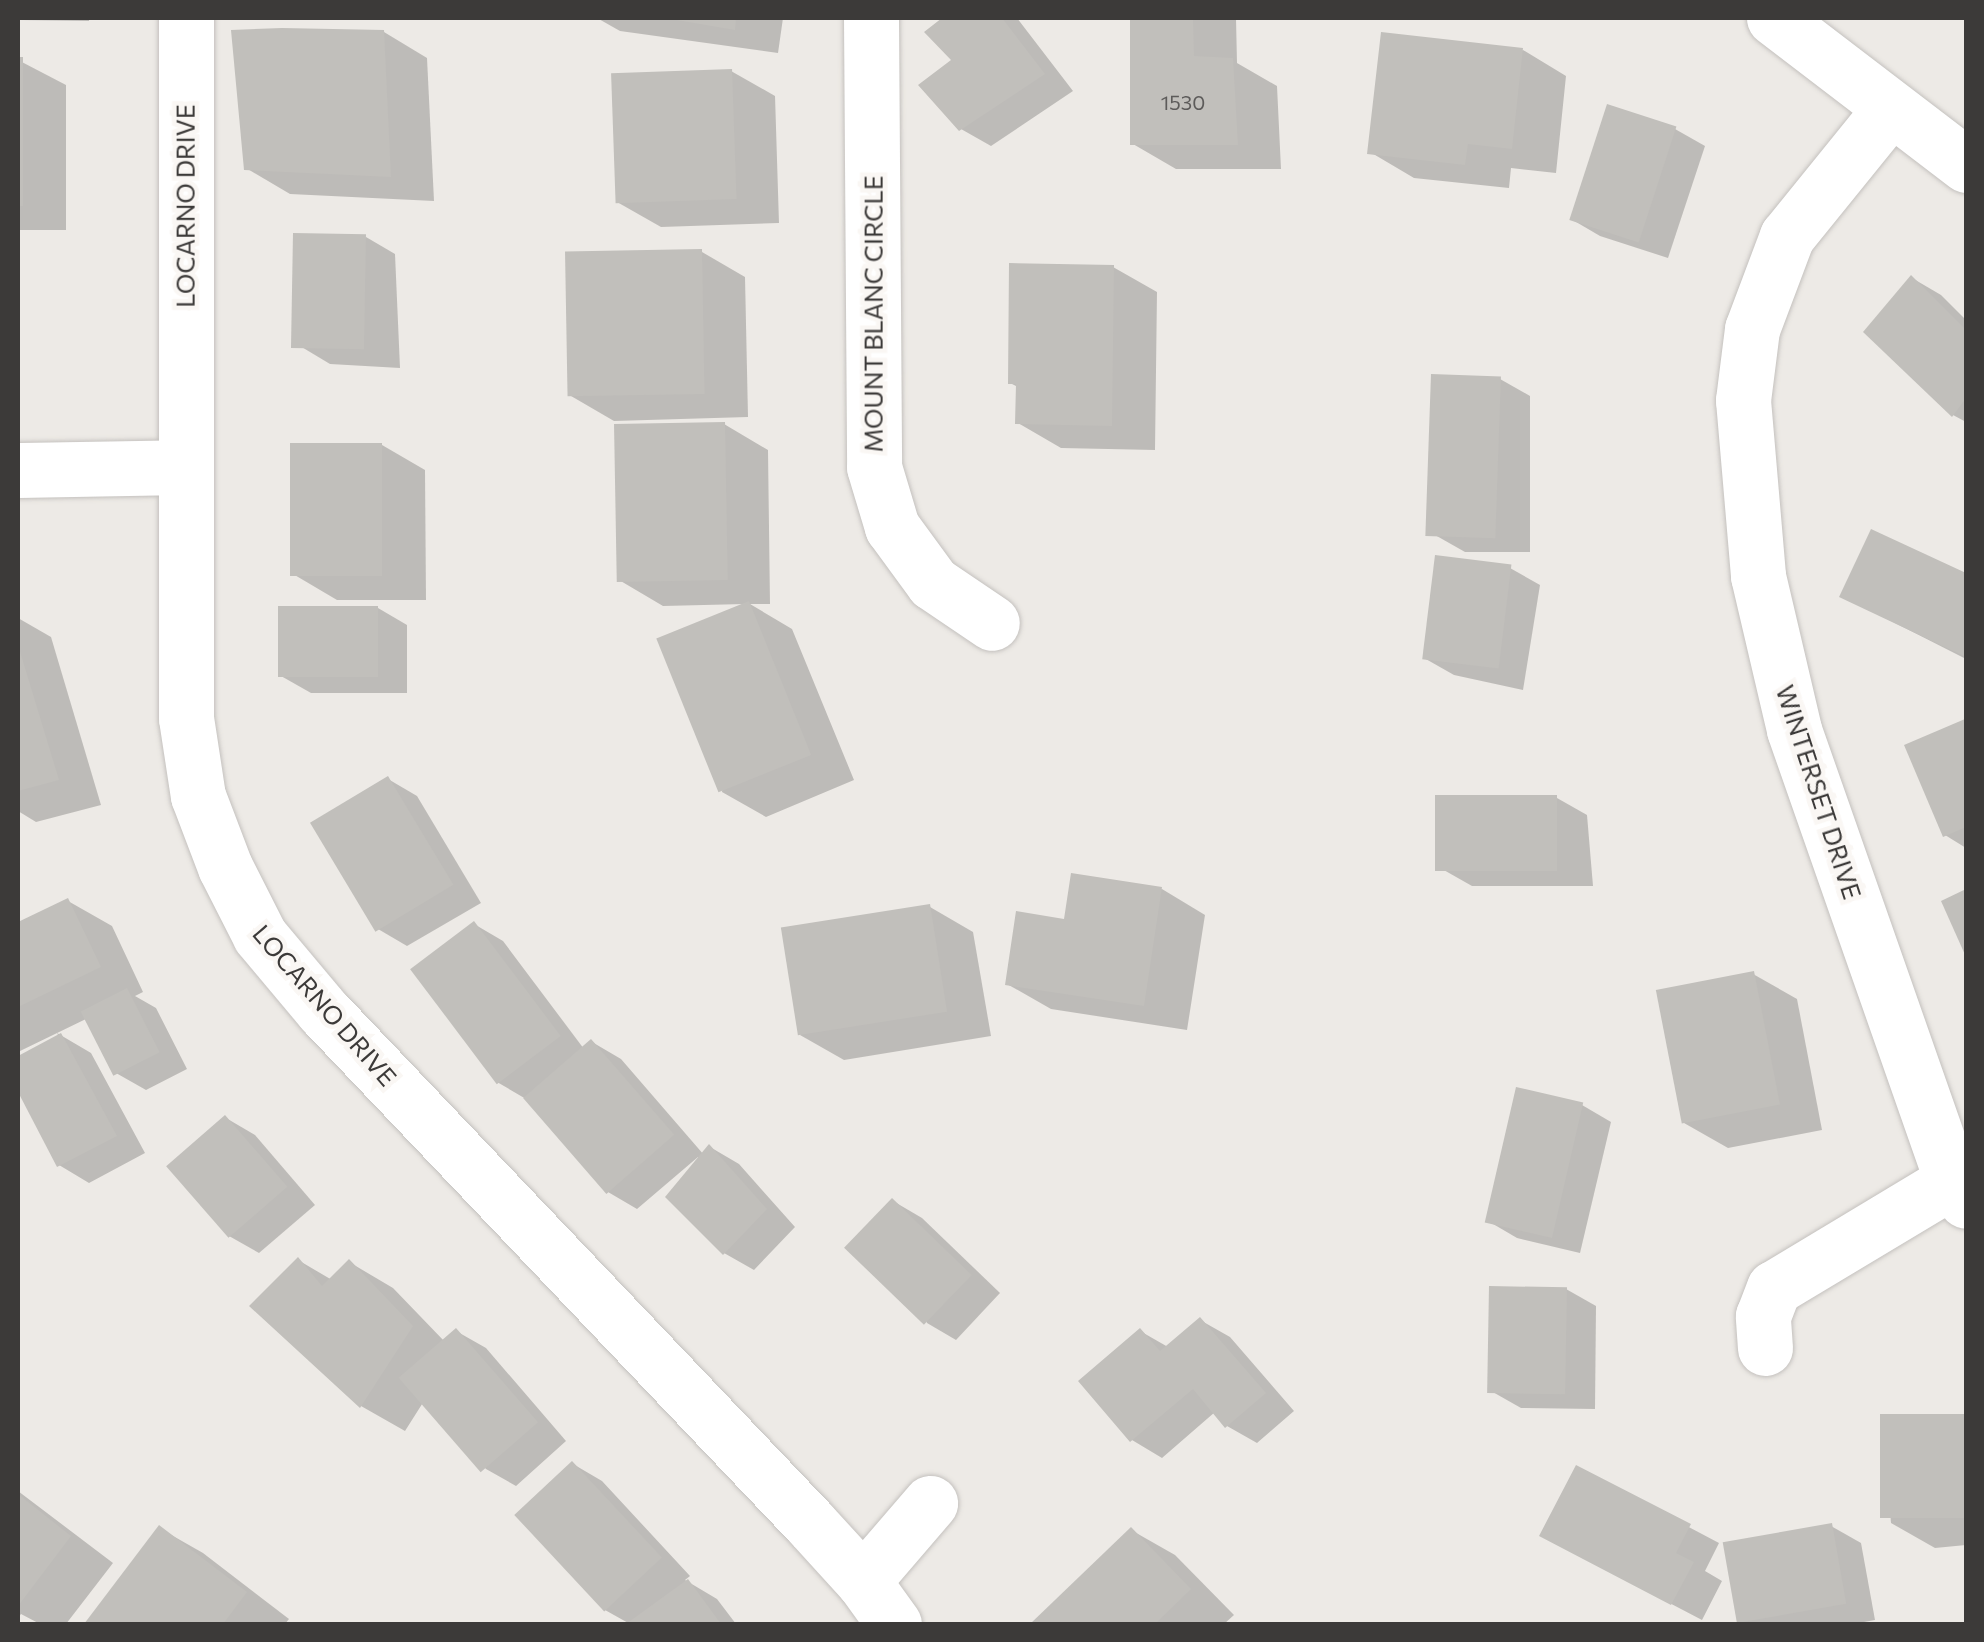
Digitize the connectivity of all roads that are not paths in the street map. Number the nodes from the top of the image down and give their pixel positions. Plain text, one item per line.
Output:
1 (186, 18) edge
2 (871, 18) edge
3 (1774, 18) edge
4 (1890, 109) junction
5 (1966, 165) edge
6 (184, 468) junction
7 (18, 470) edge
8 (992, 623) dead end
9 (1959, 1191) edge
10 (1765, 1348) dead end
11 (930, 1502) dead end
12 (863, 1581) junction
13 (894, 1624) edge

1 - 6 street, LOCARNO DRIVE
2 - 8 street, MOUNT BLANC CIRCLE
3 - 4 street
4 - 5 street
4 - 9 street, WINTERSET DRIVE
6 - 7 street
6 - 12 street, LOCARNO DRIVE
9 - 10 street
11 - 12 street
12 - 13 street, LOCARNO DRIVE

